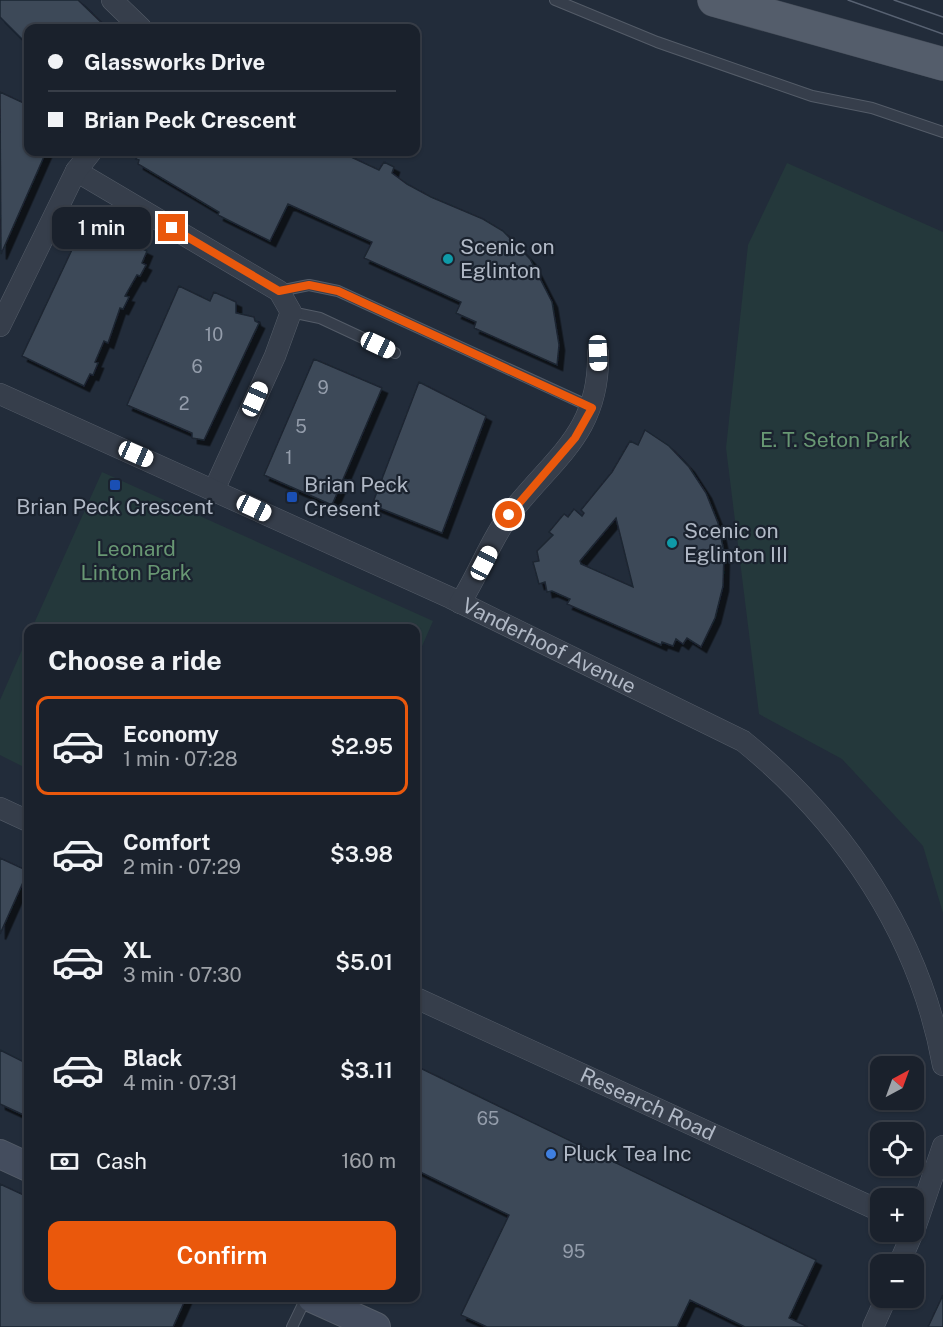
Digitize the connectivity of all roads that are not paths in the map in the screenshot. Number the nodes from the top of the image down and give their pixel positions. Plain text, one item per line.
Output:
1 (112, 0) edge
2 (555, 0) edge
3 (714, 0) edge
4 (137, 24) edge
5 (943, 64) edge
6 (943, 132) edge
7 (88, 156) edge
8 (76, 171) junction
9 (279, 291) junction
10 (291, 312) junction
11 (0, 326) edge
12 (395, 352) dead end
13 (598, 353) dead end
14 (0, 394) edge
15 (592, 408) junction
16 (214, 490) junction
17 (460, 603) junction
18 (0, 808) edge
19 (24, 819) edge
20 (420, 1000) edge
21 (943, 1065) edge
22 (943, 1146) edge
23 (0, 1154) edge
24 (24, 1165) edge
25 (924, 1200) edge
26 (870, 1206) edge
27 (304, 1302) edge
28 (321, 1302) edge
29 (882, 1308) edge
30 (292, 1327) edge
31 (376, 1327) edge
32 (873, 1327) edge

1 - 4 street
2 - 6 lane
3 - 5 main road
7 - 8 street
8 - 9 street
8 - 11 street
9 - 10 street
9 - 15 lane
10 - 12 lane
10 - 16 street
13 - 15 street
14 - 16 street, Vanderhoof Avenue
15 - 17 street
16 - 17 street, Vanderhoof Avenue
17 - 21 street, Vanderhoof Avenue
18 - 19 street
20 - 26 street, Research Road
22 - 25 street
23 - 24 street
27 - 30 lane
28 - 31 street
29 - 32 street

